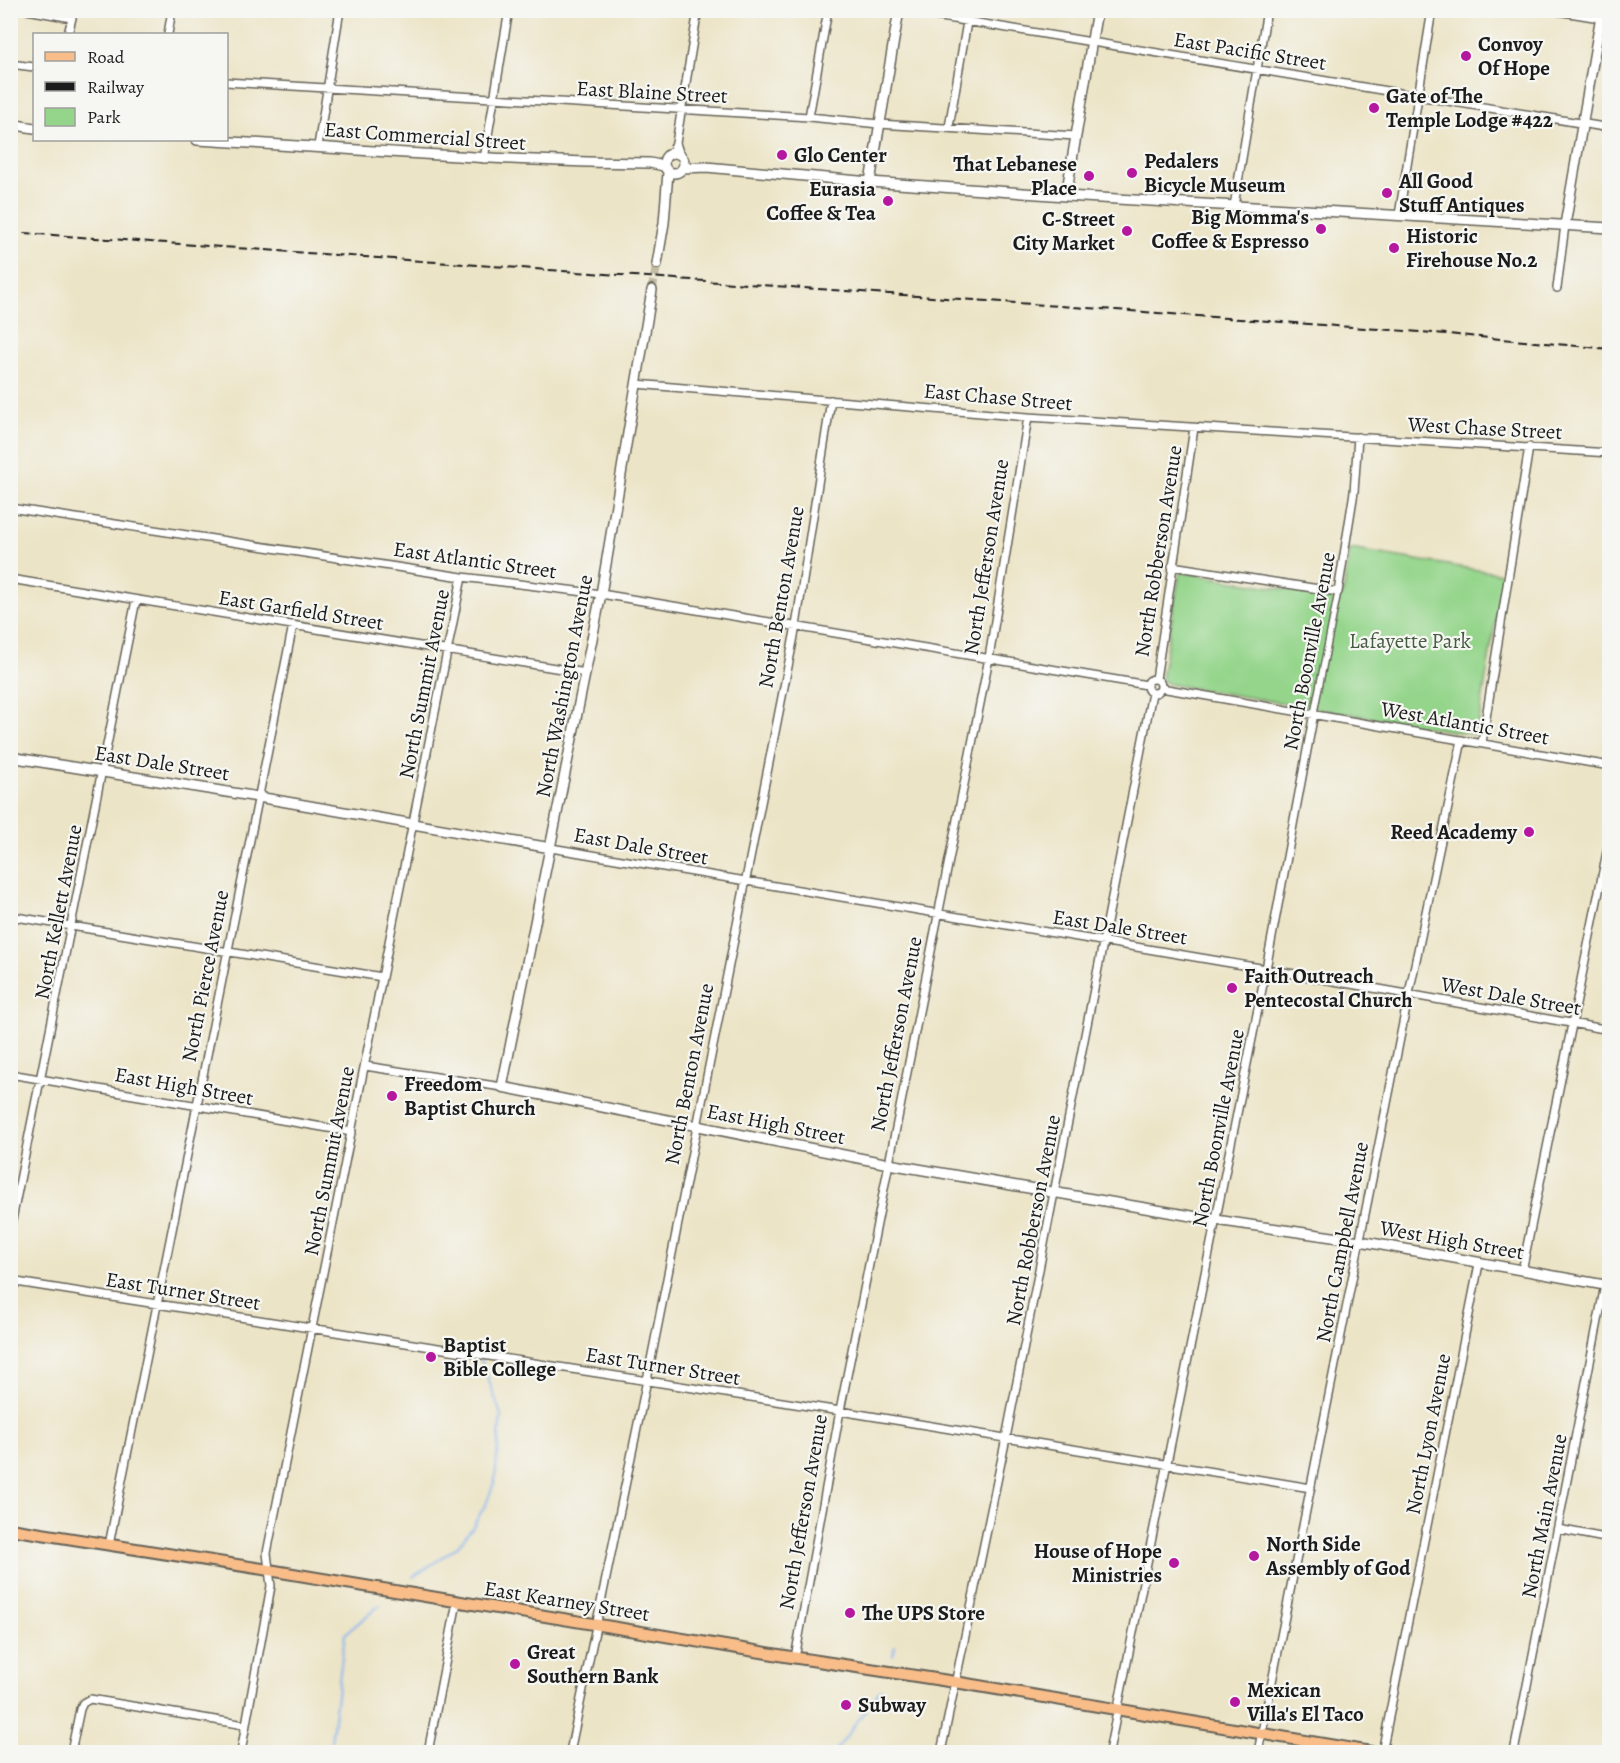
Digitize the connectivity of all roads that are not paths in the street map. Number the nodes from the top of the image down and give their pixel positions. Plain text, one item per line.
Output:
1 (27, 10) edge
2 (172, 10) edge
3 (340, 10) edge
4 (509, 10) edge
5 (698, 10) edge
6 (828, 10) edge
7 (899, 10) edge
8 (1097, 10) edge
9 (1267, 10) edge
10 (1432, 10) edge
11 (1551, 10) edge
12 (1601, 14) edge
13 (967, 22) junction
14 (68, 33) edge
15 (168, 33) edge
16 (1091, 42) junction
17 (10, 64) edge
18 (33, 67) edge
19 (1257, 69) junction
20 (228, 82) edge
21 (327, 89) junction
22 (1417, 96) junction
23 (494, 99) junction
24 (681, 111) junction
25 (810, 117) junction
26 (1583, 123) junction
27 (10, 124) edge
28 (879, 124) junction
29 (949, 127) junction
30 (33, 128) edge
31 (1610, 128) edge
32 (1076, 136) junction
33 (217, 141) edge
34 (318, 146) junction
35 (484, 159) junction
36 (674, 163) junction
37 (870, 182) junction
38 (1066, 196) junction
39 (1234, 206) junction
40 (1399, 215) junction
41 (1565, 225) junction
42 (1610, 228) edge
43 (657, 264) tunnel mouth
44 (1557, 288) dead end
45 (652, 290) tunnel mouth
46 (636, 384) junction
47 (831, 400) junction
48 (1028, 417) junction
49 (1194, 428) junction
50 (1358, 437) junction
51 (1529, 447) junction
52 (1610, 453) edge
53 (10, 508) edge
54 (1172, 566) junction
55 (462, 576) junction
56 (10, 579) edge
57 (1338, 592) junction
58 (601, 594) junction
59 (136, 600) junction
60 (293, 625) junction
61 (796, 626) junction
62 (449, 651) junction
63 (989, 658) junction
64 (586, 673) junction
65 (1156, 679) junction
66 (1147, 685) junction
67 (1161, 688) junction
68 (1152, 693) junction
69 (1314, 713) junction
70 (1462, 740) junction
71 (1482, 743) junction
72 (10, 757) edge
73 (1610, 766) edge
74 (102, 772) junction
75 (258, 797) junction
76 (413, 824) junction
77 (1610, 837) edge
78 (552, 849) junction
79 (745, 882) junction
80 (938, 915) junction
81 (10, 916) edge
82 (72, 926) junction
83 (1104, 942) junction
84 (228, 951) junction
85 (1266, 969) junction
86 (382, 977) junction
87 (1409, 995) junction
88 (1572, 1024) junction
89 (1610, 1030) edge
90 (365, 1066) junction
91 (10, 1074) edge
92 (40, 1080) junction
93 (502, 1087) junction
94 (196, 1107) junction
95 (697, 1126) junction
96 (352, 1132) junction
97 (889, 1164) junction
98 (1055, 1193) junction
99 (1216, 1220) junction
100 (10, 1230) edge
101 (1360, 1241) junction
102 (1479, 1264) junction
103 (1522, 1271) junction
104 (10, 1281) edge
105 (1607, 1286) edge
106 (156, 1304) junction
107 (313, 1327) junction
108 (646, 1380) junction
109 (840, 1411) junction
110 (1006, 1438) junction
111 (1168, 1466) junction
112 (1311, 1488) junction
113 (10, 1529) edge
114 (1558, 1529) junction
115 (1610, 1539) edge
116 (108, 1545) junction
117 (269, 1570) junction
118 (457, 1602) junction
119 (596, 1625) junction
120 (795, 1658) junction
121 (955, 1682) junction
122 (1117, 1711) junction
123 (245, 1725) junction
124 (1261, 1734) junction
125 (71, 1752) edge
126 (241, 1752) edge
127 (428, 1752) edge
128 (570, 1752) edge
129 (941, 1752) edge
130 (1109, 1752) edge
131 (1258, 1752) edge
132 (1371, 1752) edge
133 (1382, 1752) edge
134 (1514, 1752) edge

1 - 14 street
2 - 15 street
3 - 21 street
4 - 23 street
5 - 24 street
6 - 25 street
7 - 13 street, East Pacific Street
7 - 28 street
8 - 16 street
9 - 19 street
10 - 22 street
11 - 12 street
12 - 26 street
13 - 16 street, East Pacific Street
13 - 29 street
16 - 19 street, East Pacific Street
16 - 32 street
17 - 18 street
19 - 22 street, East Pacific Street
19 - 39 street
20 - 21 street, East Blaine Street
21 - 23 street, East Blaine Street
21 - 34 street
22 - 26 street, East Pacific Street
22 - 40 street
23 - 24 street, East Blaine Street
23 - 35 street
24 - 25 street, East Blaine Street
24 - 36 street
25 - 28 street, East Blaine Street
26 - 31 street, East Pacific Street
26 - 41 street
27 - 30 street
28 - 29 street, East Blaine Street
28 - 37 street
29 - 32 street, East Blaine Street
32 - 38 street
33 - 34 street, East Commercial Street
34 - 35 street, East Commercial Street
35 - 36 street, East Commercial Street
36 - 37 street, East Commercial Street
36 - 43 street
37 - 38 street, East Commercial Street
38 - 39 street, East Commercial Street
39 - 40 street, East Commercial Street
40 - 41 street, East Commercial Street
41 - 42 street, East Commercial Street
41 - 44 street
45 - 46 street, North Washington Avenue
46 - 47 street, East Chase Street
46 - 58 street, North Washington Avenue
47 - 48 street, East Chase Street
47 - 61 street, North Benton Avenue
48 - 49 street, East Chase Street
48 - 63 street, North Jefferson Avenue
49 - 50 street, East Chase Street
49 - 54 street, North Robberson Avenue
50 - 51 street, West Chase Street
50 - 57 street, North Boonville Avenue
51 - 52 street, West Chase Street
51 - 71 street
53 - 55 street, East Atlantic Street
54 - 57 street
54 - 65 street, North Robberson Avenue
55 - 58 street, East Atlantic Street
55 - 62 street, North Summit Avenue
56 - 59 street, East Garfield Street
57 - 69 street, North Boonville Avenue
58 - 61 street, East Atlantic Street
58 - 64 street, North Washington Avenue
59 - 60 street, East Garfield Street
59 - 74 street, North Kellett Avenue
60 - 62 street, East Garfield Street
60 - 75 street, North Pierce Avenue
61 - 63 street, East Atlantic Street
61 - 79 street, North Benton Avenue
62 - 64 street, East Garfield Street
62 - 76 street, North Summit Avenue
63 - 66 street, East Atlantic Street
63 - 80 street, North Jefferson Avenue
64 - 78 street, North Washington Avenue
65 - 66 street
65 - 67 street
66 - 68 street
67 - 68 street
67 - 69 street
68 - 83 street, North Robberson Avenue
69 - 70 street, West Atlantic Street
69 - 85 street, North Boonville Avenue
70 - 71 street, West Atlantic Street
70 - 87 street, North Campbell Avenue
71 - 73 street, West Atlantic Street
72 - 74 street, East Dale Street
74 - 75 street, East Dale Street
74 - 82 street, North Kellett Avenue
75 - 76 street, East Dale Street
75 - 84 street, North Pierce Avenue
76 - 78 street, East Dale Street
76 - 86 street, North Summit Avenue
77 - 88 street
78 - 79 street, East Dale Street
78 - 93 street, North Washington Avenue
79 - 80 street, East Dale Street
79 - 95 street, North Benton Avenue
80 - 83 street, East Dale Street
80 - 97 street, North Jefferson Avenue
81 - 82 street
82 - 84 street
82 - 92 street, North Kellett Avenue
83 - 85 street, East Dale Street
83 - 98 street, North Robberson Avenue
84 - 86 street
84 - 94 street, North Pierce Avenue
85 - 87 street, West Dale Street
85 - 99 street, North Boonville Avenue
86 - 90 street, North Summit Avenue
87 - 88 street, West Dale Street
87 - 101 street, North Campbell Avenue
88 - 89 street, West Dale Street
88 - 103 street
90 - 93 street, East High Street
90 - 96 street, North Summit Avenue
91 - 92 street, East High Street
92 - 94 street, East High Street
92 - 100 street, North Kellett Avenue
93 - 95 street, East High Street
94 - 96 street, East High Street
94 - 106 street, North Pierce Avenue
95 - 97 street, East High Street
95 - 108 street, North Benton Avenue
96 - 107 street, North Summit Avenue
97 - 98 street, East High Street
97 - 109 street, North Jefferson Avenue
98 - 99 street, East High Street
98 - 110 street, North Robberson Avenue
99 - 101 street, West High Street
99 - 111 street, North Boonville Avenue
101 - 102 street, West High Street
101 - 112 street, North Campbell Avenue
102 - 103 street, West High Street
102 - 133 street, North Lyon Avenue
103 - 105 street, West High Street
104 - 106 street, East Turner Street
105 - 114 street, North Main Avenue
106 - 107 street, East Turner Street
106 - 116 street, North Pierce Avenue
107 - 108 street, East Turner Street
107 - 117 street, North Summit Avenue
108 - 109 street, East Turner Street
108 - 119 street, North Benton Avenue
109 - 110 street, East Turner Street
109 - 120 street, North Jefferson Avenue
110 - 111 street, East Turner Street
110 - 121 street, North Robberson Avenue
111 - 112 street, East Turner Street
111 - 122 street, North Boonville Avenue
112 - 124 street, North Campbell Avenue
113 - 116 main road, East Kearney Street
114 - 115 street
114 - 134 street, North Main Avenue
116 - 117 main road, East Kearney Street
117 - 118 main road, East Kearney Street
117 - 123 street, North Summit Avenue
118 - 119 main road, East Kearney Street
118 - 127 street
119 - 120 main road, East Kearney Street
119 - 128 street, North Benton Avenue
120 - 121 main road, East Kearney Street
121 - 122 main road, East Kearney Street
121 - 129 street, North Robberson Avenue
122 - 124 main road, East Kearney Street
122 - 130 street, North Boonville Avenue
123 - 125 street
123 - 126 street, North Summit Avenue
124 - 131 street, North Campbell Avenue
124 - 132 main road, East Kearney Street

